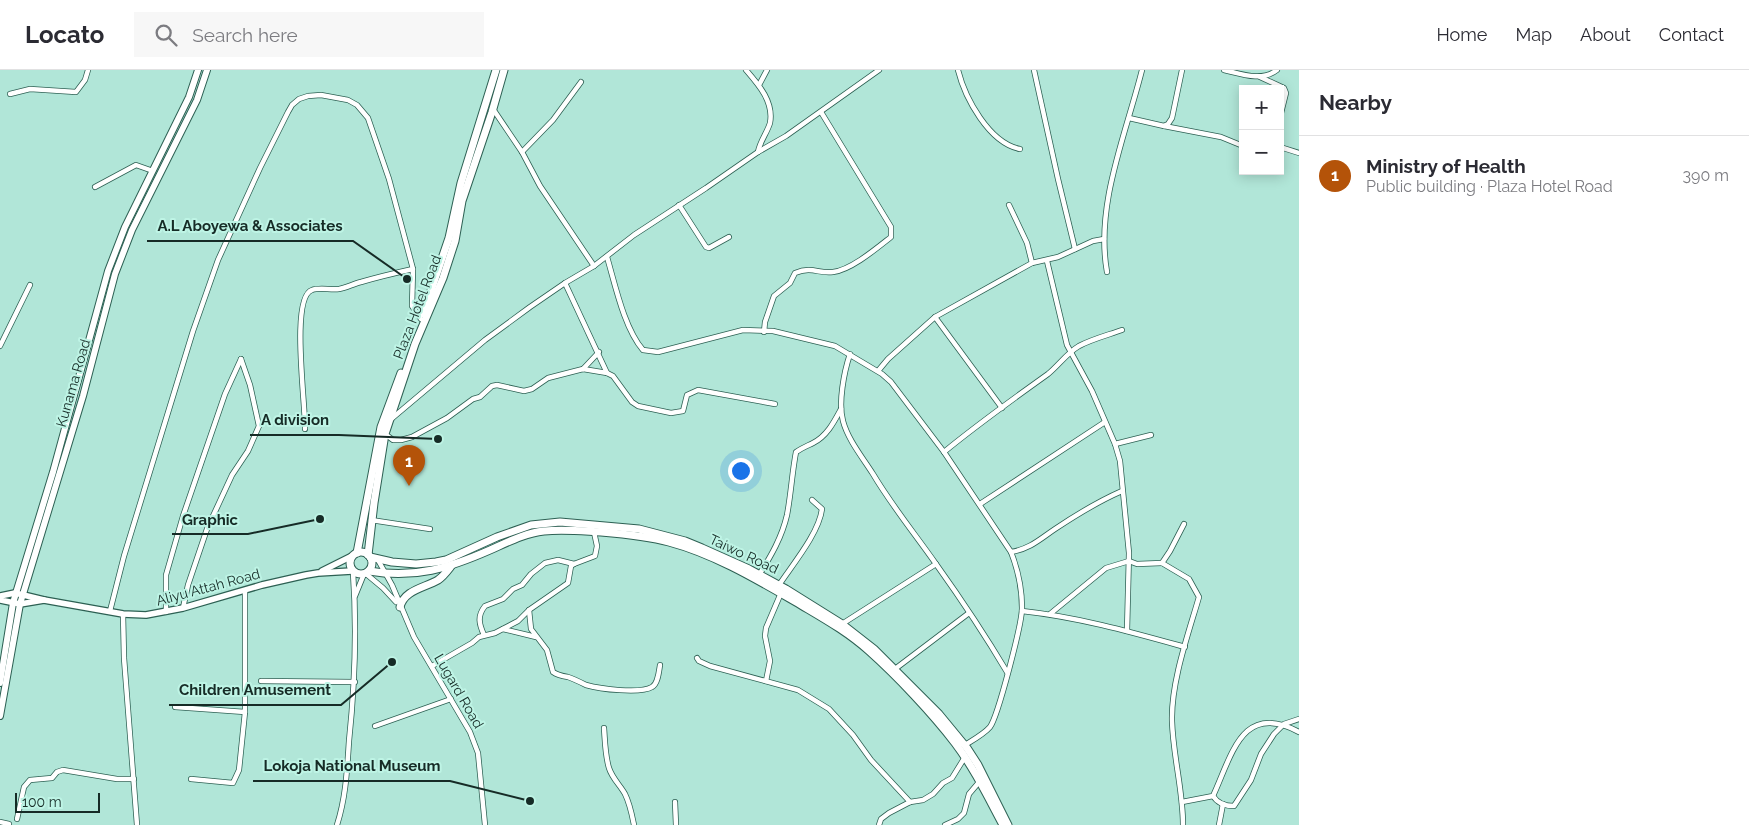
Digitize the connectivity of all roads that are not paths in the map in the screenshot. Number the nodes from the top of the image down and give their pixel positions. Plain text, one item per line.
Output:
1 (88, 70) edge
2 (198, 70) edge
3 (207, 70) edge
4 (496, 70) edge
5 (504, 70) edge
6 (746, 70) edge
7 (766, 70) edge
8 (879, 70) edge
9 (958, 70) edge
10 (1034, 70) edge
11 (1142, 70) edge
12 (1182, 70) edge
13 (1224, 70) edge
14 (1277, 70) edge
15 (1242, 72) edge
16 (1260, 77) junction
17 (582, 82) dead end
18 (758, 85) junction
19 (1277, 85) edge
20 (1284, 88) edge
21 (10, 94) dead end
22 (1284, 101) edge
23 (493, 109) junction
24 (821, 112) junction
25 (1129, 118) junction
26 (1164, 126) junction
27 (1239, 144) edge
28 (1284, 148) edge
29 (1020, 149) dead end
30 (522, 152) junction
31 (758, 152) junction
32 (1299, 154) edge
33 (152, 171) junction
34 (96, 187) dead end
35 (679, 205) junction
36 (1009, 205) dead end
37 (729, 237) dead end
38 (1104, 238) junction
39 (1075, 249) junction
40 (606, 256) junction
41 (1047, 261) junction
42 (1032, 263) junction
43 (594, 266) junction
44 (413, 268) junction
45 (1107, 272) dead end
46 (564, 283) junction
47 (30, 285) dead end
48 (935, 317) junction
49 (421, 319) junction
50 (1122, 330) dead end
51 (764, 332) junction
52 (0, 346) edge
53 (1071, 351) junction
54 (599, 352) junction
55 (850, 354) junction
56 (583, 369) junction
57 (608, 372) junction
58 (878, 372) junction
59 (775, 404) dead end
60 (842, 408) junction
61 (1002, 408) junction
62 (391, 419) junction
63 (1104, 422) junction
64 (381, 427) junction
65 (305, 429) dead end
66 (385, 434) junction
67 (1151, 435) dead end
68 (1115, 444) junction
69 (944, 452) junction
70 (1122, 491) junction
71 (812, 500) dead end
72 (980, 504) junction
73 (371, 520) junction
74 (1184, 524) dead end
75 (430, 529) dead end
76 (594, 532) junction
77 (1011, 552) junction
78 (355, 554) junction
79 (369, 556) junction
80 (378, 560) junction
81 (1129, 561) junction
82 (1162, 563) junction
83 (574, 564) junction
84 (936, 564) junction
85 (452, 565) junction
86 (352, 571) junction
87 (318, 573) junction
88 (366, 573) junction
89 (385, 574) junction
90 (759, 575) junction
91 (780, 585) junction
92 (245, 591) junction
93 (15, 593) junction
94 (781, 593) junction
95 (24, 594) junction
96 (0, 596) edge
97 (355, 597) junction
98 (0, 600) edge
99 (44, 600) junction
100 (12, 603) junction
101 (20, 604) junction
102 (399, 606) junction
103 (183, 608) junction
104 (529, 610) junction
105 (110, 611) junction
106 (1022, 611) junction
107 (166, 612) junction
108 (969, 613) junction
109 (123, 614) junction
110 (1050, 614) junction
111 (842, 624) junction
112 (503, 629) junction
113 (1127, 631) junction
114 (484, 635) junction
115 (536, 637) junction
116 (1185, 647) junction
117 (697, 658) dead end
118 (660, 665) dead end
119 (432, 666) junction
120 (895, 669) junction
121 (1007, 672) junction
122 (261, 681) dead end
123 (766, 681) junction
124 (355, 682) junction
125 (0, 683) edge
126 (452, 699) junction
127 (174, 706) dead end
128 (244, 712) junction
129 (0, 716) edge
130 (1299, 719) edge
131 (1284, 724) junction
132 (375, 726) dead end
133 (604, 728) dead end
134 (1299, 732) edge
135 (965, 746) junction
136 (965, 757) junction
137 (134, 779) junction
138 (191, 779) dead end
139 (980, 781) junction
140 (1213, 796) junction
141 (675, 802) dead end
142 (910, 802) junction
143 (1182, 802) junction
144 (1223, 804) junction
145 (17, 819) dead end
146 (0, 822) edge
147 (10, 824) dead end
148 (137, 825) edge
149 (337, 825) edge
150 (485, 825) edge
151 (634, 825) edge
152 (676, 825) edge
153 (879, 825) edge
154 (945, 825) edge
155 (1003, 825) edge
156 (1008, 825) edge
157 (1183, 825) edge
158 (1219, 825) edge

1 - 21 street
2 - 33 main road, Kunama Road
3 - 95 main road, Kunama Road
4 - 49 main road, Plaza Hotel Road
5 - 23 main road, Plaza Hotel Road
6 - 18 street
7 - 18 street
8 - 24 street
9 - 29 street
10 - 39 street
11 - 25 street
12 - 26 street
13 - 15 street
14 - 16 street
15 - 16 street
16 - 19 street
17 - 30 street
18 - 31 street
20 - 22 street
23 - 30 street
23 - 62 main road, Plaza Hotel Road
24 - 31 street
24 - 51 street
25 - 26 street
25 - 38 street
26 - 27 street
28 - 32 street
30 - 43 street
31 - 35 street
33 - 34 street
33 - 93 main road, Kunama Road
35 - 37 street
35 - 40 street
36 - 42 street
38 - 39 street
38 - 45 street
39 - 41 street
40 - 43 street
40 - 51 street
41 - 42 street
41 - 53 street
42 - 48 street
43 - 46 street
44 - 49 street
44 - 65 street
44 - 105 street
46 - 54 street
46 - 62 street
47 - 52 street
48 - 58 street
48 - 61 street
49 - 64 main road, Plaza Hotel Road
50 - 53 street
51 - 55 street
53 - 61 street
53 - 63 street
54 - 56 street
54 - 57 street
55 - 58 street
55 - 60 street
56 - 57 street
56 - 66 street
57 - 59 street
58 - 69 street
60 - 84 street
60 - 90 street
61 - 69 street
62 - 64 street
62 - 66 main road, Plaza Hotel Road
63 - 68 street
63 - 72 street
64 - 78 main road, Plaza Hotel Road
66 - 73 main road, Plaza Hotel Road
67 - 68 street
68 - 70 street
69 - 72 street
70 - 77 street
70 - 81 street
71 - 91 street
72 - 77 street
73 - 75 street
73 - 79 main road, Plaza Hotel Road
74 - 82 street
76 - 83 street
76 - 85 main road, Taiwo Road
76 - 94 main road, Taiwo Road
77 - 106 street
78 - 79 main road
78 - 86 main road
78 - 87 street
79 - 80 main road, Taiwo Road
79 - 88 main road
80 - 89 street, Lugard Road
80 - 90 main road, Taiwo Road
81 - 82 street
81 - 110 street
81 - 113 street
82 - 116 street
83 - 104 street
83 - 114 street
84 - 108 street
84 - 111 street
85 - 89 main road, Taiwo Road
85 - 102 main road
86 - 87 street
86 - 88 main road
86 - 97 street
87 - 92 street, Aliyu Attah Road
88 - 89 main road, Taiwo Road
88 - 97 street
88 - 102 street
89 - 102 street, Lugard Road
90 - 91 main road, Taiwo Road
91 - 111 main road, Taiwo Road
92 - 103 street, Aliyu Attah Road
92 - 128 street
93 - 95 street, Aliyu Attah Road
93 - 96 street, Aliyu Attah Road
93 - 100 main road, Kunama Road
94 - 123 street
94 - 136 main road, Taiwo Road
95 - 99 street, Aliyu Attah Road
95 - 101 main road, Kunama Road
97 - 124 street
98 - 100 street, Aliyu Attah Road
99 - 101 street, Aliyu Attah Road
99 - 105 street, Aliyu Attah Road
100 - 101 street, Aliyu Attah Road
100 - 125 main road, Kunama Road
101 - 129 main road, Kunama Road
102 - 119 street, Lugard Road
103 - 107 street, Aliyu Attah Road
103 - 107 street
104 - 112 street
104 - 115 street
105 - 109 street, Aliyu Attah Road
106 - 110 street
106 - 121 street
107 - 109 street, Aliyu Attah Road
108 - 120 street
108 - 121 street
109 - 137 street
110 - 113 street
111 - 120 main road, Taiwo Road
112 - 114 street
112 - 115 street
113 - 116 street
114 - 119 street
115 - 118 street
116 - 143 street
117 - 123 street
119 - 126 street, Lugard Road
120 - 135 main road, Taiwo Road
121 - 135 street
122 - 124 street
123 - 142 street
124 - 149 street
126 - 132 street
126 - 150 street, Lugard Road
127 - 128 street
128 - 138 street
130 - 131 street
131 - 134 street
131 - 140 street
131 - 144 street
133 - 151 street
135 - 156 main road, Taiwo Road
136 - 139 main road, Taiwo Road
136 - 142 street
137 - 145 street
137 - 148 street
139 - 154 street
139 - 155 main road, Taiwo Road
140 - 143 street
140 - 144 street
141 - 152 street
142 - 153 street
143 - 157 street
144 - 158 street
146 - 147 street

